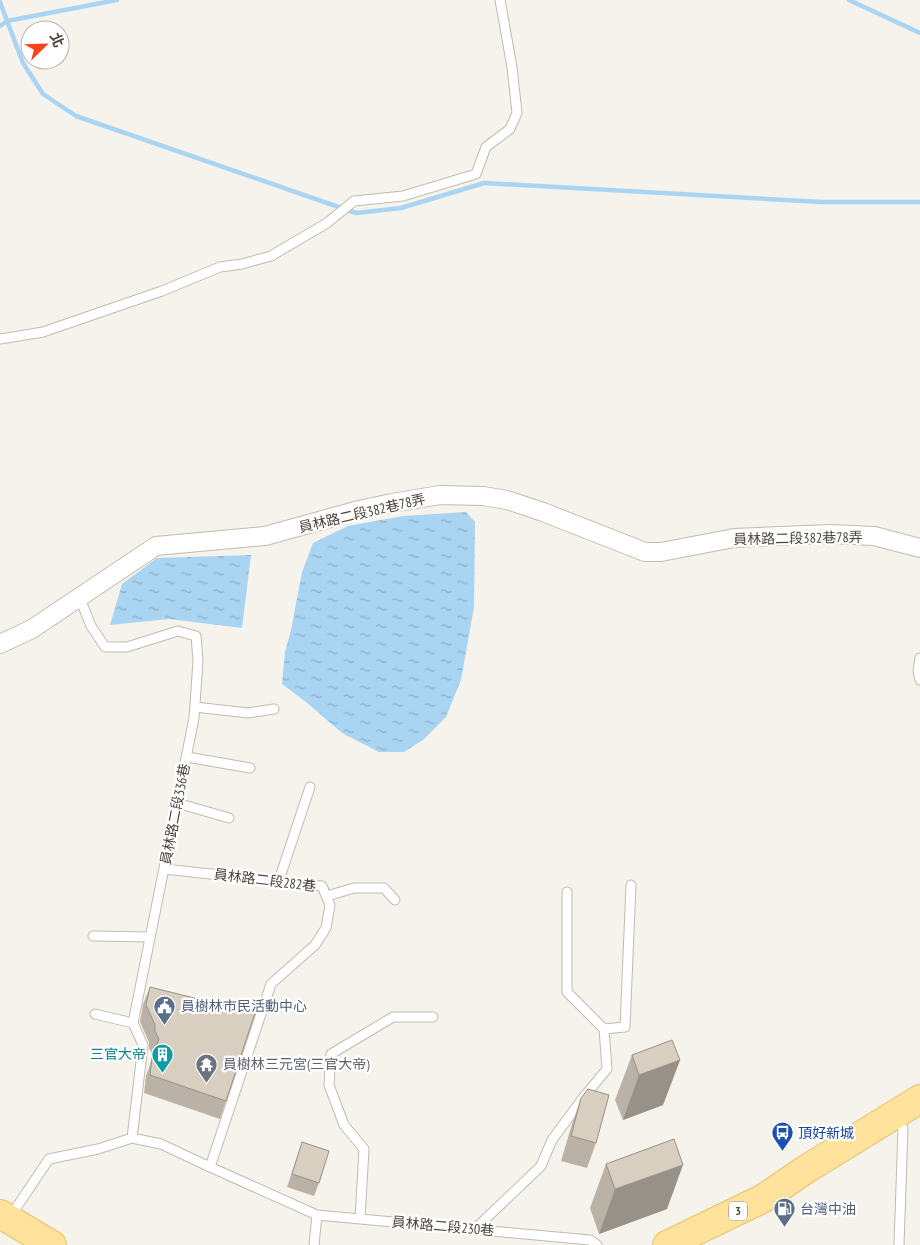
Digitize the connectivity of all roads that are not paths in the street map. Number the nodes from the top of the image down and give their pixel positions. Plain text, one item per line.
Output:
1 (500, 0) edge
2 (0, 339) edge
3 (920, 548) edge
4 (79, 596) junction
5 (0, 644) edge
6 (920, 658) edge
7 (920, 680) edge
8 (195, 707) junction
9 (274, 709) dead end
10 (187, 757) junction
11 (250, 768) dead end
12 (310, 787) dead end
13 (177, 803) junction
14 (229, 818) dead end
15 (164, 869) junction
16 (279, 880) junction
17 (631, 885) dead end
18 (567, 892) dead end
19 (327, 896) junction
20 (395, 900) dead end
21 (93, 936) dead end
22 (150, 936) junction
23 (94, 1014) dead end
24 (433, 1018) dead end
25 (133, 1023) junction
26 (604, 1029) junction
27 (920, 1098) edge
28 (912, 1125) edge
29 (132, 1138) junction
30 (210, 1166) junction
31 (805, 1170) junction
32 (317, 1215) junction
33 (4, 1217) edge
34 (360, 1219) junction
35 (475, 1229) junction
36 (52, 1245) edge
37 (314, 1245) edge
38 (597, 1245) edge
39 (668, 1245) edge
40 (899, 1245) edge

1 - 2 lane
3 - 4 street, 員林路二段382巷78弄
4 - 5 street, 員林路二段382巷78弄
4 - 8 lane, 員林路二段336巷
6 - 7 lane
8 - 9 lane
8 - 10 lane, 員林路二段336巷
10 - 11 lane
10 - 13 lane, 員林路二段336巷
12 - 16 lane
13 - 14 lane
13 - 15 lane, 員林路二段336巷
15 - 16 lane, 員林路二段282巷
15 - 22 lane, 員林路二段336巷
16 - 19 lane, 員林路二段282巷
17 - 26 lane
18 - 26 lane
19 - 20 lane
19 - 30 lane, 員林路二段282巷
21 - 22 lane
22 - 25 lane, 員林路二段336巷
23 - 25 lane
24 - 34 lane
25 - 29 lane
26 - 35 lane
27 - 31 main road, 3
28 - 31 main road, 3
28 - 40 lane
29 - 30 lane
29 - 33 lane
30 - 32 lane
31 - 39 main road, 3
32 - 34 lane, 員林路二段230巷
32 - 37 lane
33 - 36 main road
34 - 35 lane, 員林路二段230巷
35 - 38 lane, 員林路二段230巷

